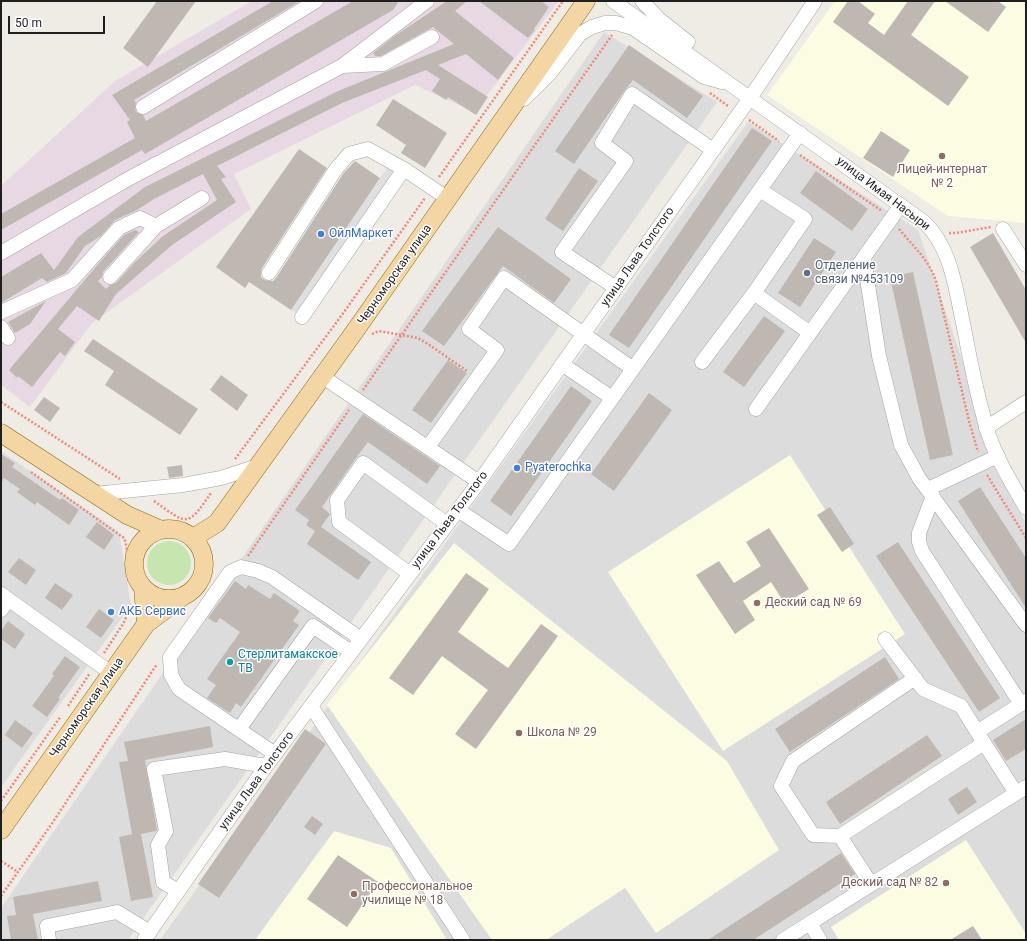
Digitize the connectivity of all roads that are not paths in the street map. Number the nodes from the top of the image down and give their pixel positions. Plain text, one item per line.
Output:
1 (316, 1) edge
2 (427, 1) edge
3 (586, 1) edge
4 (613, 1) edge
5 (642, 1) edge
6 (815, 1) edge
7 (432, 37) dead end
8 (342, 66) junction
9 (733, 85) junction
10 (750, 98) junction
11 (143, 107) dead end
12 (509, 113) junction
13 (800, 133) junction
14 (713, 150) junction
15 (404, 169) junction
16 (760, 190) junction
17 (202, 198) dead end
18 (447, 198) junction
19 (901, 205) junction
20 (156, 226) junction
21 (1003, 229) road end
22 (1, 253) edge
23 (864, 259) junction
24 (1026, 265) edge
25 (269, 273) dead end
26 (110, 277) dead end
27 (616, 288) junction
28 (754, 292) junction
29 (1, 312) edge
30 (302, 317) dead end
31 (810, 332) junction
32 (583, 334) junction
33 (702, 362) dead end
34 (562, 364) junction
35 (633, 369) junction
36 (323, 377) junction
37 (612, 398) junction
38 (1026, 402) edge
39 (756, 409) dead end
40 (986, 428) junction
41 (1, 433) edge
42 (428, 447) junction
43 (998, 456) junction
44 (258, 466) junction
45 (479, 482) junction
46 (930, 492) junction
47 (94, 494) junction
48 (1026, 508) edge
49 (458, 510) junction
50 (127, 516) junction
51 (217, 523) junction
52 (447, 524) junction
53 (161, 530) junction
54 (193, 538) junction
55 (138, 548) junction
56 (204, 570) junction
57 (410, 574) junction
58 (136, 586) junction
59 (183, 596) junction
60 (3, 601) edge
61 (146, 624) junction
62 (1026, 625) edge
63 (361, 639) junction
64 (885, 639) dead end
65 (351, 652) junction
66 (112, 673) junction
67 (915, 678) junction
68 (1024, 702) edge
69 (311, 706) junction
70 (239, 729) junction
71 (981, 737) junction
72 (275, 754) junction
73 (266, 766) junction
74 (1021, 790) edge
75 (2, 826) edge
76 (840, 836) junction
77 (871, 884) junction
78 (178, 891) junction
79 (810, 923) junction
80 (147, 936) edge
81 (49, 940) edge
82 (463, 940) edge
83 (783, 940) edge
84 (820, 940) edge

1 - 11 street
2 - 8 street
3 - 12 main road, Черноморская улица
4 - 9 street, улица Имая Насыри
5 - 9 street
6 - 10 street, улица Льва Толстого
7 - 8 street
8 - 22 street
9 - 10 street, улица Имая Насыри
9 - 12 street
10 - 13 street, улица Имая Насыри
10 - 14 street, улица Льва Толстого
12 - 18 main road, Черноморская улица
13 - 16 street
13 - 19 street, улица Имая Насыри
14 - 27 street, улица Льва Толстого
14 - 27 street
15 - 18 street
15 - 25 street
15 - 30 street
16 - 28 street
16 - 35 street
17 - 20 street
18 - 36 main road, Черноморская улица
19 - 23 street
19 - 40 street, улица Имая Насыри
20 - 26 street
20 - 29 street
21 - 24 street
23 - 31 street
23 - 46 street
27 - 32 street, улица Льва Толстого
28 - 31 street
28 - 33 street
31 - 39 street
32 - 34 street, улица Льва Толстого
32 - 35 street
32 - 42 street
34 - 37 street
34 - 45 street, улица Льва Толстого
35 - 37 street
36 - 42 street
36 - 44 main road, Черноморская улица
37 - 49 street
38 - 40 street
40 - 43 street, улица Имая Насыри
41 - 47 main road
42 - 45 street
43 - 46 street
43 - 48 street, улица Имая Насыри
44 - 47 street
44 - 51 main road, Черноморская улица
45 - 49 street, улица Льва Толстого
46 - 62 street
46 - 68 street
47 - 50 main road
49 - 52 street, улица Льва Толстого
50 - 53 main road
50 - 55 main road
51 - 54 main road, Черноморская улица
51 - 56 main road
52 - 57 street, улица Льва Толстого
52 - 57 street
53 - 54 main road
53 - 55 main road
54 - 56 main road
55 - 58 main road
56 - 59 main road
57 - 63 street, улица Льва Толстого
58 - 59 main road
58 - 61 main road
59 - 61 main road, Черноморская улица
60 - 66 street
61 - 66 main road, Черноморская улица
63 - 65 street, улица Льва Толстого
63 - 70 street
64 - 67 street
65 - 69 street, улица Льва Толстого
65 - 70 street
66 - 75 main road, Черноморская улица
67 - 71 street
67 - 76 street
68 - 71 street
69 - 72 street, улица Льва Толстого
69 - 82 street
70 - 72 street
71 - 74 street
71 - 76 street
72 - 73 street, улица Льва Толстого
73 - 78 street, улица Льва Толстого
73 - 78 street
74 - 77 street
76 - 77 street
77 - 79 street
78 - 80 street, улица Льва Толстого
79 - 83 street
79 - 84 street
80 - 81 street

